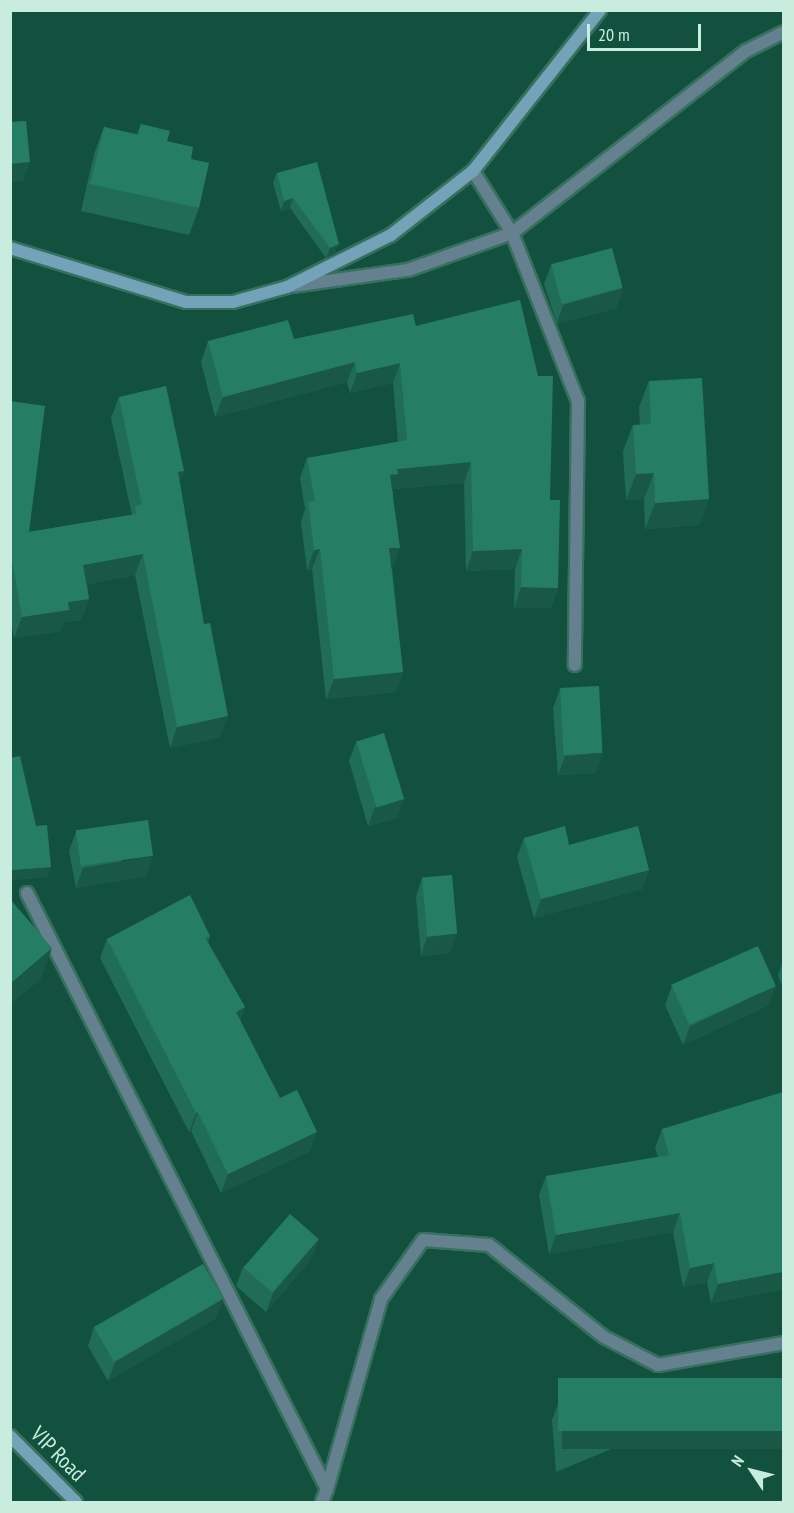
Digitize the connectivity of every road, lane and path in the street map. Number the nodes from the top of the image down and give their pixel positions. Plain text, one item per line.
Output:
1 (600, 10) edge
2 (783, 32) edge
3 (473, 171) junction
4 (512, 233) junction
5 (10, 248) edge
6 (287, 286) junction
7 (575, 665) dead end
8 (27, 892) dead end
9 (783, 1343) edge
10 (10, 1436) edge
11 (327, 1489) junction
12 (76, 1503) edge
13 (322, 1503) edge

1 - 3 main road
2 - 4 street
3 - 4 street
3 - 6 main road
4 - 6 street
4 - 7 street
5 - 6 main road
8 - 11 street
9 - 11 street
10 - 12 main road, VIP Road
11 - 13 street

